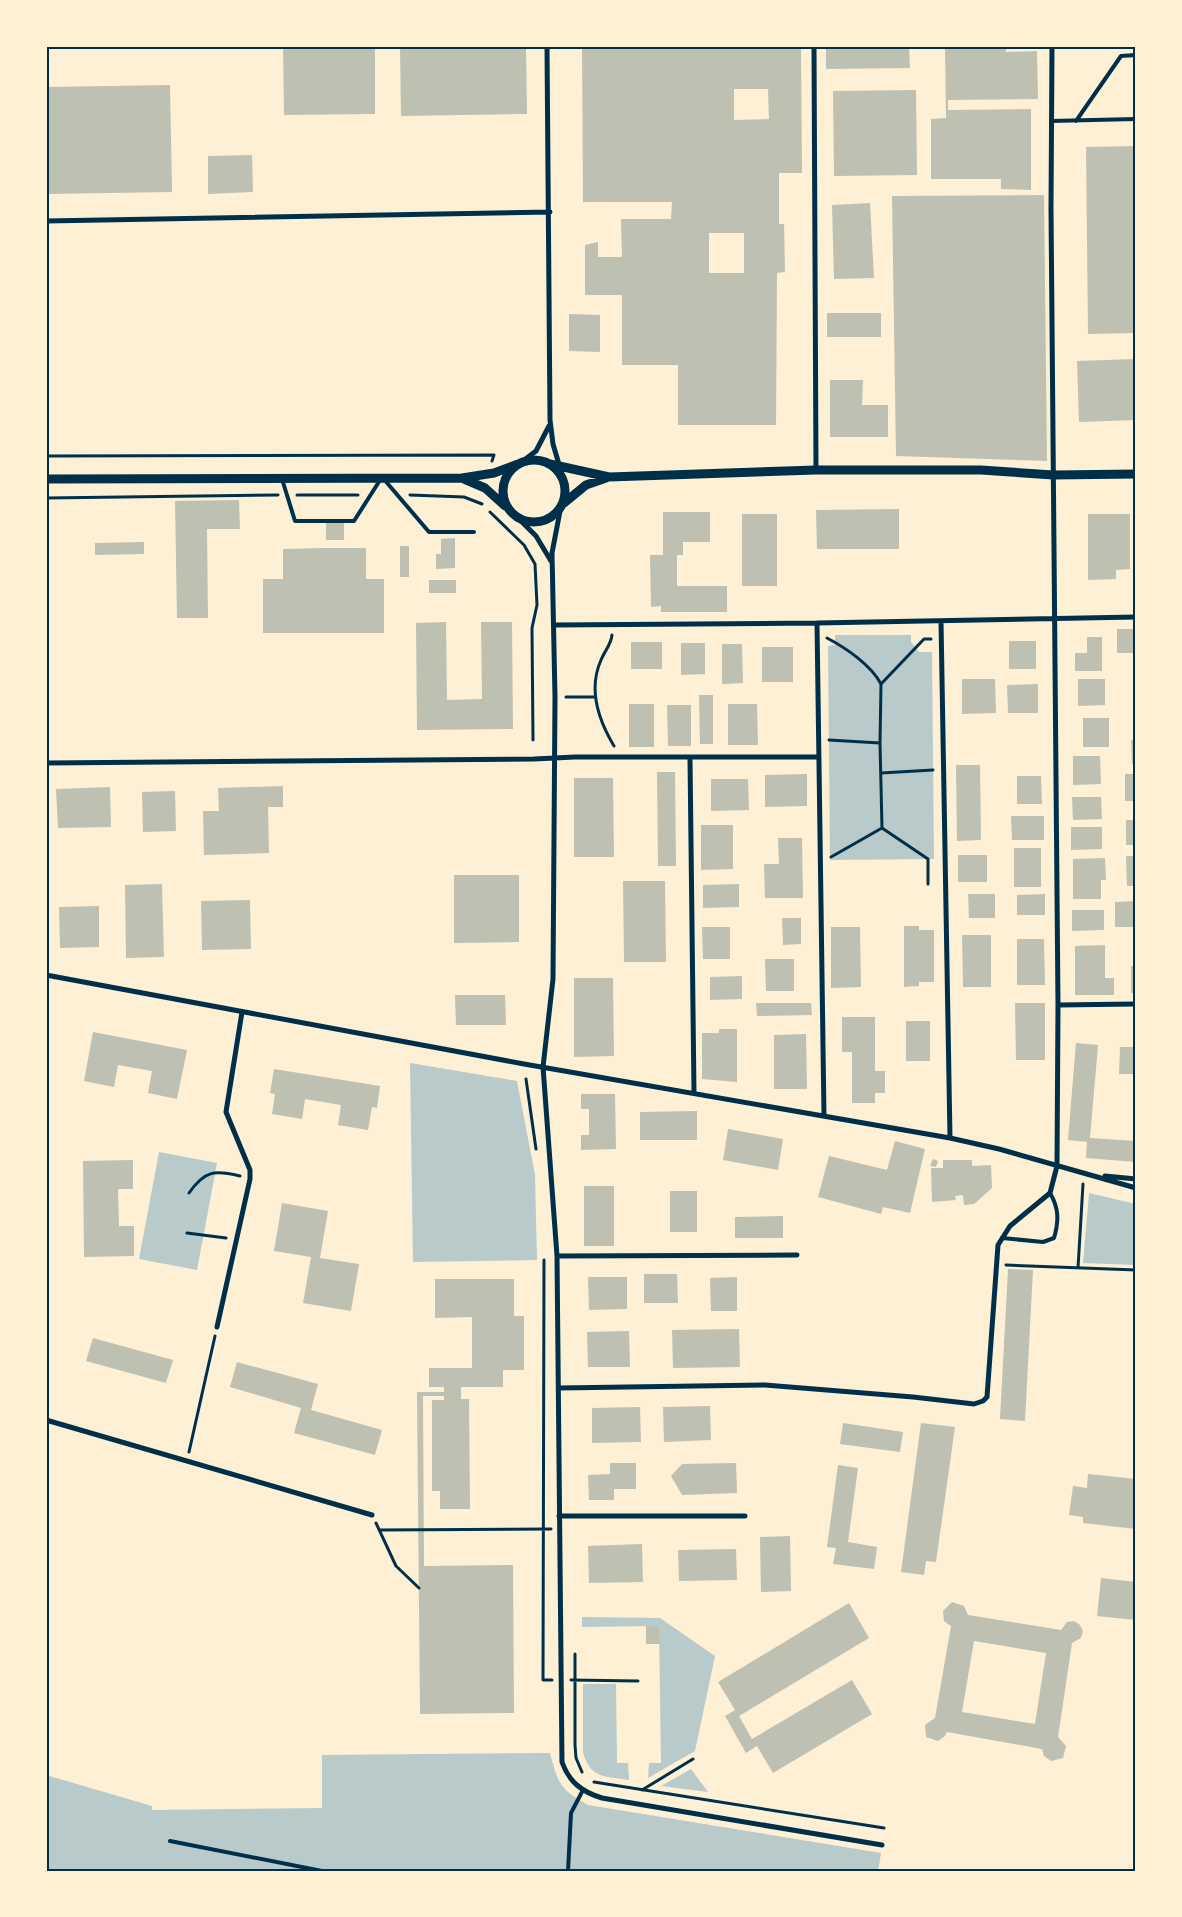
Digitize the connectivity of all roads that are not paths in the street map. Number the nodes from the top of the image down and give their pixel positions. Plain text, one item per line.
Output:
1 (547, 46) edge
2 (814, 46) edge
3 (1052, 46) edge
4 (1136, 55) edge
5 (1136, 119) edge
6 (1076, 120) junction
7 (1051, 121) junction
8 (550, 212) junction
9 (46, 221) edge
10 (550, 420) junction
11 (518, 464) junction
12 (555, 466) junction
13 (816, 470) junction
14 (1136, 474) edge
15 (1053, 475) junction
16 (282, 477) junction
17 (382, 477) junction
18 (609, 477) junction
19 (462, 478) junction
20 (46, 479) edge
21 (562, 506) junction
22 (514, 514) junction
23 (474, 532) dead end
24 (552, 563) junction
25 (1136, 617) edge
26 (1055, 619) junction
27 (941, 621) junction
28 (817, 623) junction
29 (555, 625) junction
30 (818, 757) junction
31 (554, 758) junction
32 (690, 758) junction
33 (46, 763) edge
34 (46, 975) edge
35 (1136, 1004) edge
36 (1058, 1005) junction
37 (242, 1012) junction
38 (543, 1067) junction
39 (694, 1094) junction
40 (824, 1116) junction
41 (950, 1138) junction
42 (1057, 1166) junction
43 (1095, 1175) junction
44 (1136, 1179) edge
45 (1136, 1188) edge
46 (1050, 1193) junction
47 (1002, 1238) junction
48 (797, 1255) dead end
49 (557, 1256) junction
50 (217, 1328) road end
51 (559, 1388) junction
52 (46, 1420) edge
53 (372, 1515) road end
54 (559, 1516) junction
55 (745, 1516) dead end
56 (582, 1790) junction
57 (170, 1842) dead end
58 (882, 1845) dead end
59 (322, 1871) edge
60 (568, 1871) edge

1 - 8 street
2 - 13 street
3 - 7 street
4 - 6 lane
5 - 6 lane
6 - 7 lane
7 - 15 street
8 - 9 street
8 - 10 street
10 - 11 street
10 - 12 street
11 - 12 street
11 - 19 street
11 - 22 street
12 - 18 street
12 - 21 street
13 - 15 street
13 - 18 street
14 - 15 street
15 - 26 street
16 - 17 street
16 - 17 lane
16 - 20 street
17 - 19 street
17 - 23 lane
18 - 21 street
19 - 22 street
21 - 22 street
21 - 24 street
22 - 24 street
24 - 29 street
25 - 26 street
26 - 27 street
26 - 36 street
27 - 28 street
27 - 41 street
28 - 29 street
28 - 30 street
29 - 31 street
30 - 32 street
30 - 40 street
31 - 32 street
31 - 33 street
31 - 38 street
32 - 39 street
34 - 37 street
35 - 36 street
36 - 42 street
37 - 38 street
37 - 50 street
38 - 39 street
38 - 49 street
39 - 40 street
40 - 41 street
41 - 42 street
42 - 43 street
42 - 46 street
43 - 44 street
43 - 45 street
46 - 47 street
46 - 47 lane
47 - 51 street
48 - 49 street
49 - 51 street
51 - 54 street
52 - 53 street
54 - 55 street
54 - 56 street
56 - 58 street
56 - 60 lane
57 - 59 lane

